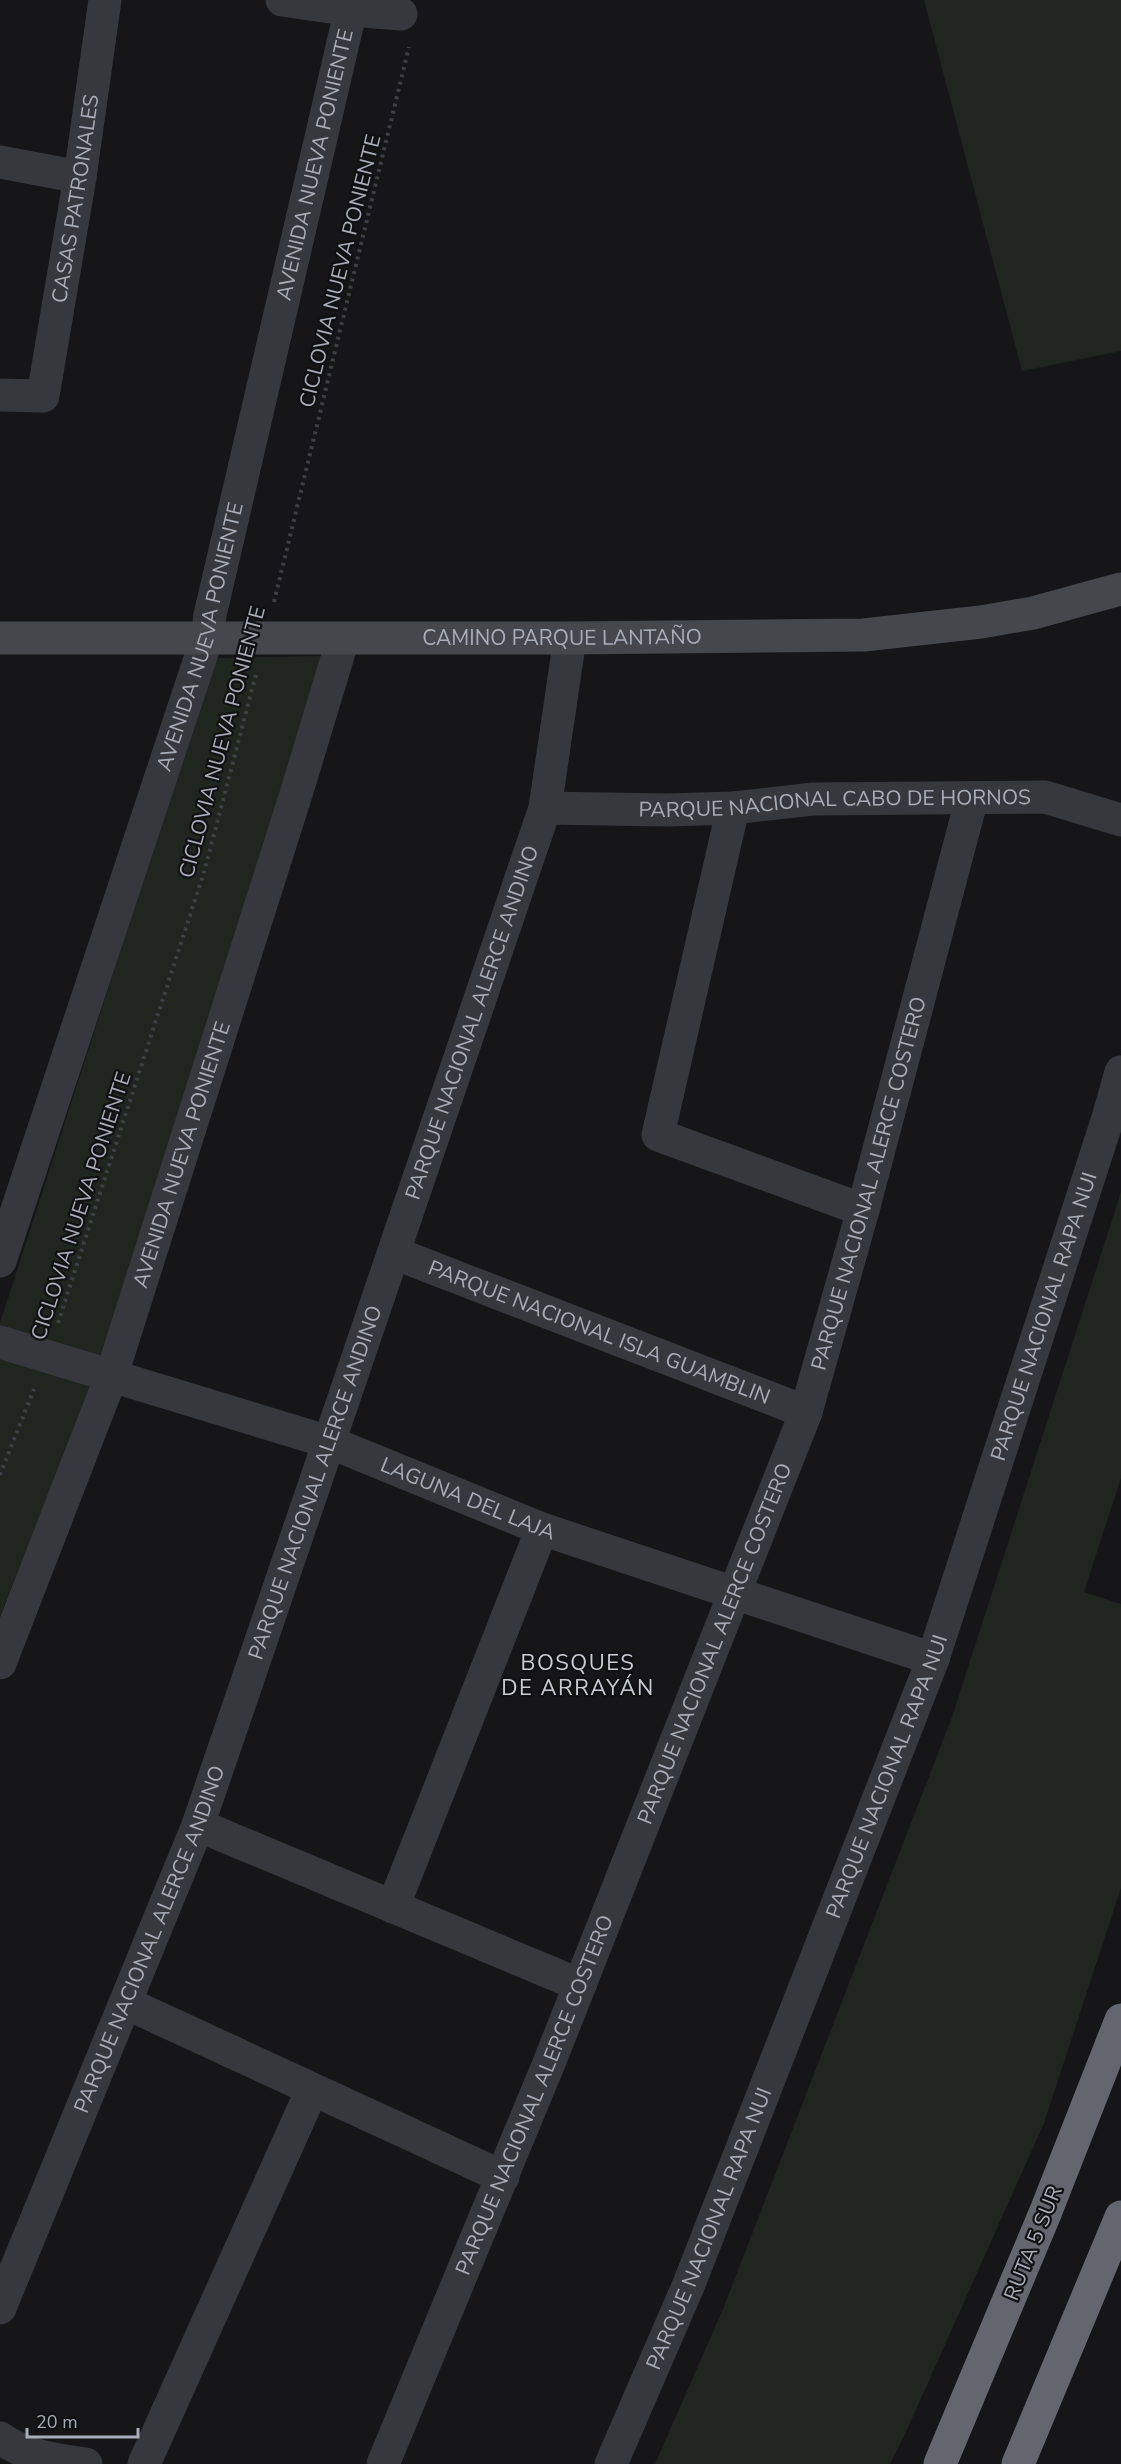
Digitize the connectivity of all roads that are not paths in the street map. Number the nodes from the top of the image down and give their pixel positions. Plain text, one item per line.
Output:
1 (105, 0) edge
2 (282, 0) edge
3 (352, 5) edge
4 (401, 14) dead end
5 (0, 162) edge
6 (80, 177) junction
7 (0, 395) edge
8 (1121, 589) edge
9 (0, 638) edge
10 (207, 638) junction
11 (570, 638) junction
12 (343, 639) junction
13 (972, 798) junction
14 (544, 808) junction
15 (733, 808) junction
16 (1121, 820) edge
17 (1121, 1072) edge
18 (863, 1210) junction
19 (394, 1253) junction
20 (0, 1261) edge
21 (0, 1342) edge
22 (111, 1377) junction
23 (806, 1412) junction
24 (329, 1442) junction
25 (542, 1529) junction
26 (734, 1594) junction
27 (933, 1659) junction
28 (0, 1663) edge
29 (198, 1825) junction
30 (393, 1907) junction
31 (580, 1985) junction
32 (126, 2003) junction
33 (1121, 2020) edge
34 (312, 2090) junction
35 (503, 2177) junction
36 (1121, 2217) edge
37 (0, 2308) edge
38 (0, 2438) edge
39 (86, 2464) edge
40 (144, 2464) edge
41 (383, 2464) edge
42 (611, 2464) edge
43 (940, 2464) edge
44 (1018, 2464) edge

1 - 6 street, CASAS PATRONALES
2 - 3 street
3 - 4 street
3 - 10 street, AVENIDA NUEVA PONIENTE
5 - 6 street
6 - 7 street, CASAS PATRONALES
8 - 11 main road, CAMINO PARQUE LANTAÑO
9 - 10 main road, CAMINO PARQUE LANTAÑO
10 - 12 main road, CAMINO PARQUE LANTAÑO
10 - 20 street, AVENIDA NUEVA PONIENTE
11 - 12 main road, CAMINO PARQUE LANTAÑO
11 - 14 street, PARQUE NACIONAL ALERCE ANDINO
12 - 22 street, AVENIDA NUEVA PONIENTE
13 - 15 street, PARQUE NACIONAL CABO DE HORNOS
13 - 16 street, PARQUE NACIONAL CABO DE HORNOS
13 - 18 street, PARQUE NACIONAL ALERCE COSTERO
14 - 15 street, PARQUE NACIONAL CABO DE HORNOS
14 - 19 street, PARQUE NACIONAL ALERCE ANDINO
15 - 18 street
17 - 27 street, PARQUE NACIONAL RAPA NUI
18 - 23 street, PARQUE NACIONAL ALERCE COSTERO
19 - 23 street, PARQUE NACIONAL ISLA GUAMBLIN
19 - 24 street, PARQUE NACIONAL ALERCE ANDINO
21 - 22 street, LAGUNA DEL LAJA
22 - 24 street, LAGUNA DEL LAJA
22 - 28 street, AVENIDA NUEVA PONIENTE
23 - 26 street, PARQUE NACIONAL ALERCE COSTERO
24 - 25 street, LAGUNA DEL LAJA
24 - 29 street, PARQUE NACIONAL ALERCE ANDINO
25 - 26 street, LAGUNA DEL LAJA
25 - 30 street
26 - 27 street, LAGUNA DEL LAJA
26 - 31 street, PARQUE NACIONAL ALERCE COSTERO
27 - 42 street, PARQUE NACIONAL RAPA NUI
29 - 30 street
29 - 32 street, PARQUE NACIONAL ALERCE ANDINO
30 - 31 street
31 - 35 street, PARQUE NACIONAL ALERCE COSTERO
32 - 34 street
32 - 37 street, PARQUE NACIONAL ALERCE ANDINO
33 - 43 highway, RUTA 5 SUR
34 - 35 street
34 - 40 street
35 - 41 street, PARQUE NACIONAL ALERCE COSTERO
36 - 44 highway
38 - 39 street

